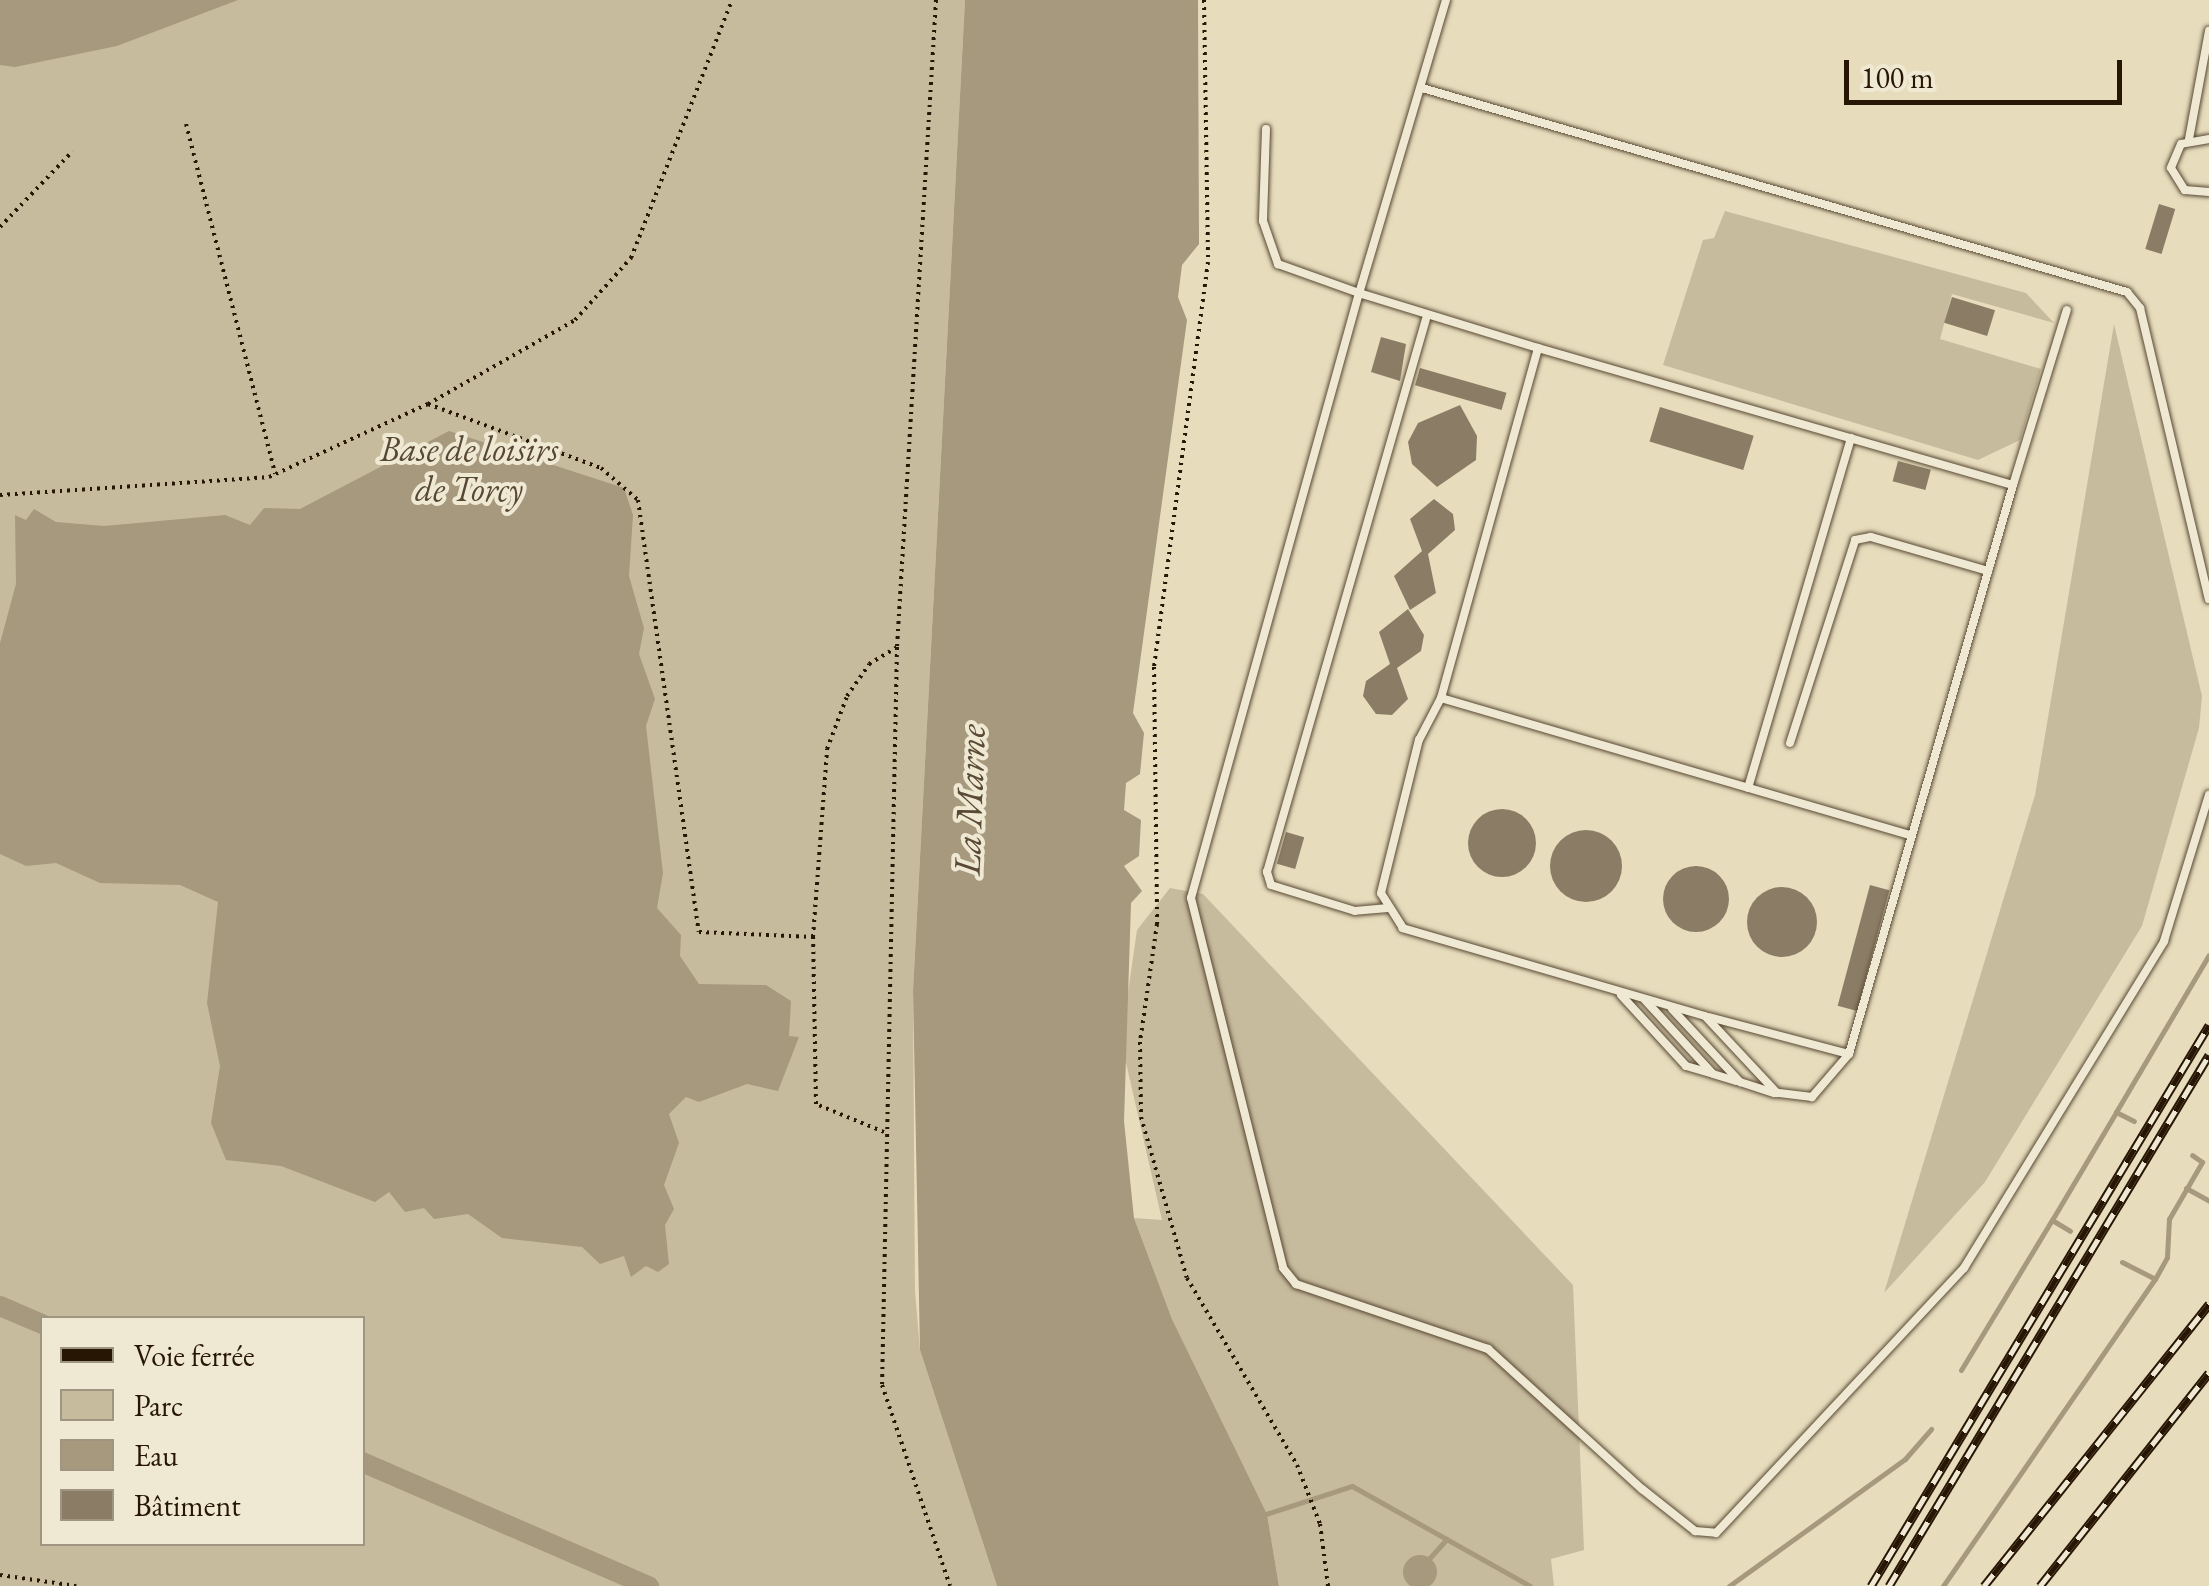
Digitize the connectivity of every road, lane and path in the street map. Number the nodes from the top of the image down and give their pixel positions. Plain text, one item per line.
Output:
1 (732, 0) edge
2 (936, 0) edge
3 (1204, 0) edge
4 (1446, 0) edge
5 (2209, 31) edge
6 (1422, 88) junction
7 (186, 124) dead end
8 (1266, 129) dead end
9 (2189, 139) junction
10 (2209, 140) edge
11 (73, 151) dead end
12 (2209, 192) edge
13 (0, 227) edge
14 (1359, 294) junction
15 (2068, 310) dead end
16 (1426, 318) junction
17 (1538, 348) junction
18 (428, 404) junction
19 (1852, 438) junction
20 (275, 474) junction
21 (2013, 485) junction
22 (0, 496) edge
23 (1988, 571) junction
24 (2209, 599) edge
25 (897, 647) junction
26 (1441, 698) junction
27 (1790, 743) dead end
28 (1748, 788) junction
29 (2209, 795) edge
30 (1911, 834) junction
31 (1388, 908) junction
32 (813, 937) junction
33 (1618, 992) junction
34 (1645, 1000) junction
35 (1668, 1006) junction
36 (1706, 1016) junction
37 (1850, 1054) junction
38 (1713, 1074) junction
39 (1740, 1082) junction
40 (1777, 1094) junction
41 (884, 1132) junction
42 (0, 1574) edge
43 (76, 1586) edge
44 (950, 1586) edge
45 (1328, 1586) edge

1 - 18 path
2 - 25 path
3 - 45 path
4 - 6 lane
5 - 9 lane
6 - 14 lane
6 - 24 lane
7 - 20 path
8 - 14 lane
9 - 10 lane
9 - 12 lane
11 - 13 path
14 - 16 lane
14 - 29 lane
15 - 21 lane
16 - 17 lane
16 - 31 lane
17 - 19 lane
17 - 26 lane
18 - 20 path
18 - 32 path
19 - 21 lane
19 - 28 lane
20 - 22 path
21 - 23 lane
23 - 27 lane
23 - 30 lane
25 - 32 path
25 - 41 path
26 - 28 lane
26 - 31 lane
28 - 30 lane
30 - 37 lane
31 - 33 lane
32 - 41 path
33 - 34 lane
33 - 38 lane
34 - 35 lane
34 - 38 lane
35 - 36 lane
35 - 39 lane
36 - 37 lane
36 - 40 lane
37 - 40 lane
38 - 39 lane
39 - 40 lane
41 - 44 path
42 - 43 path

